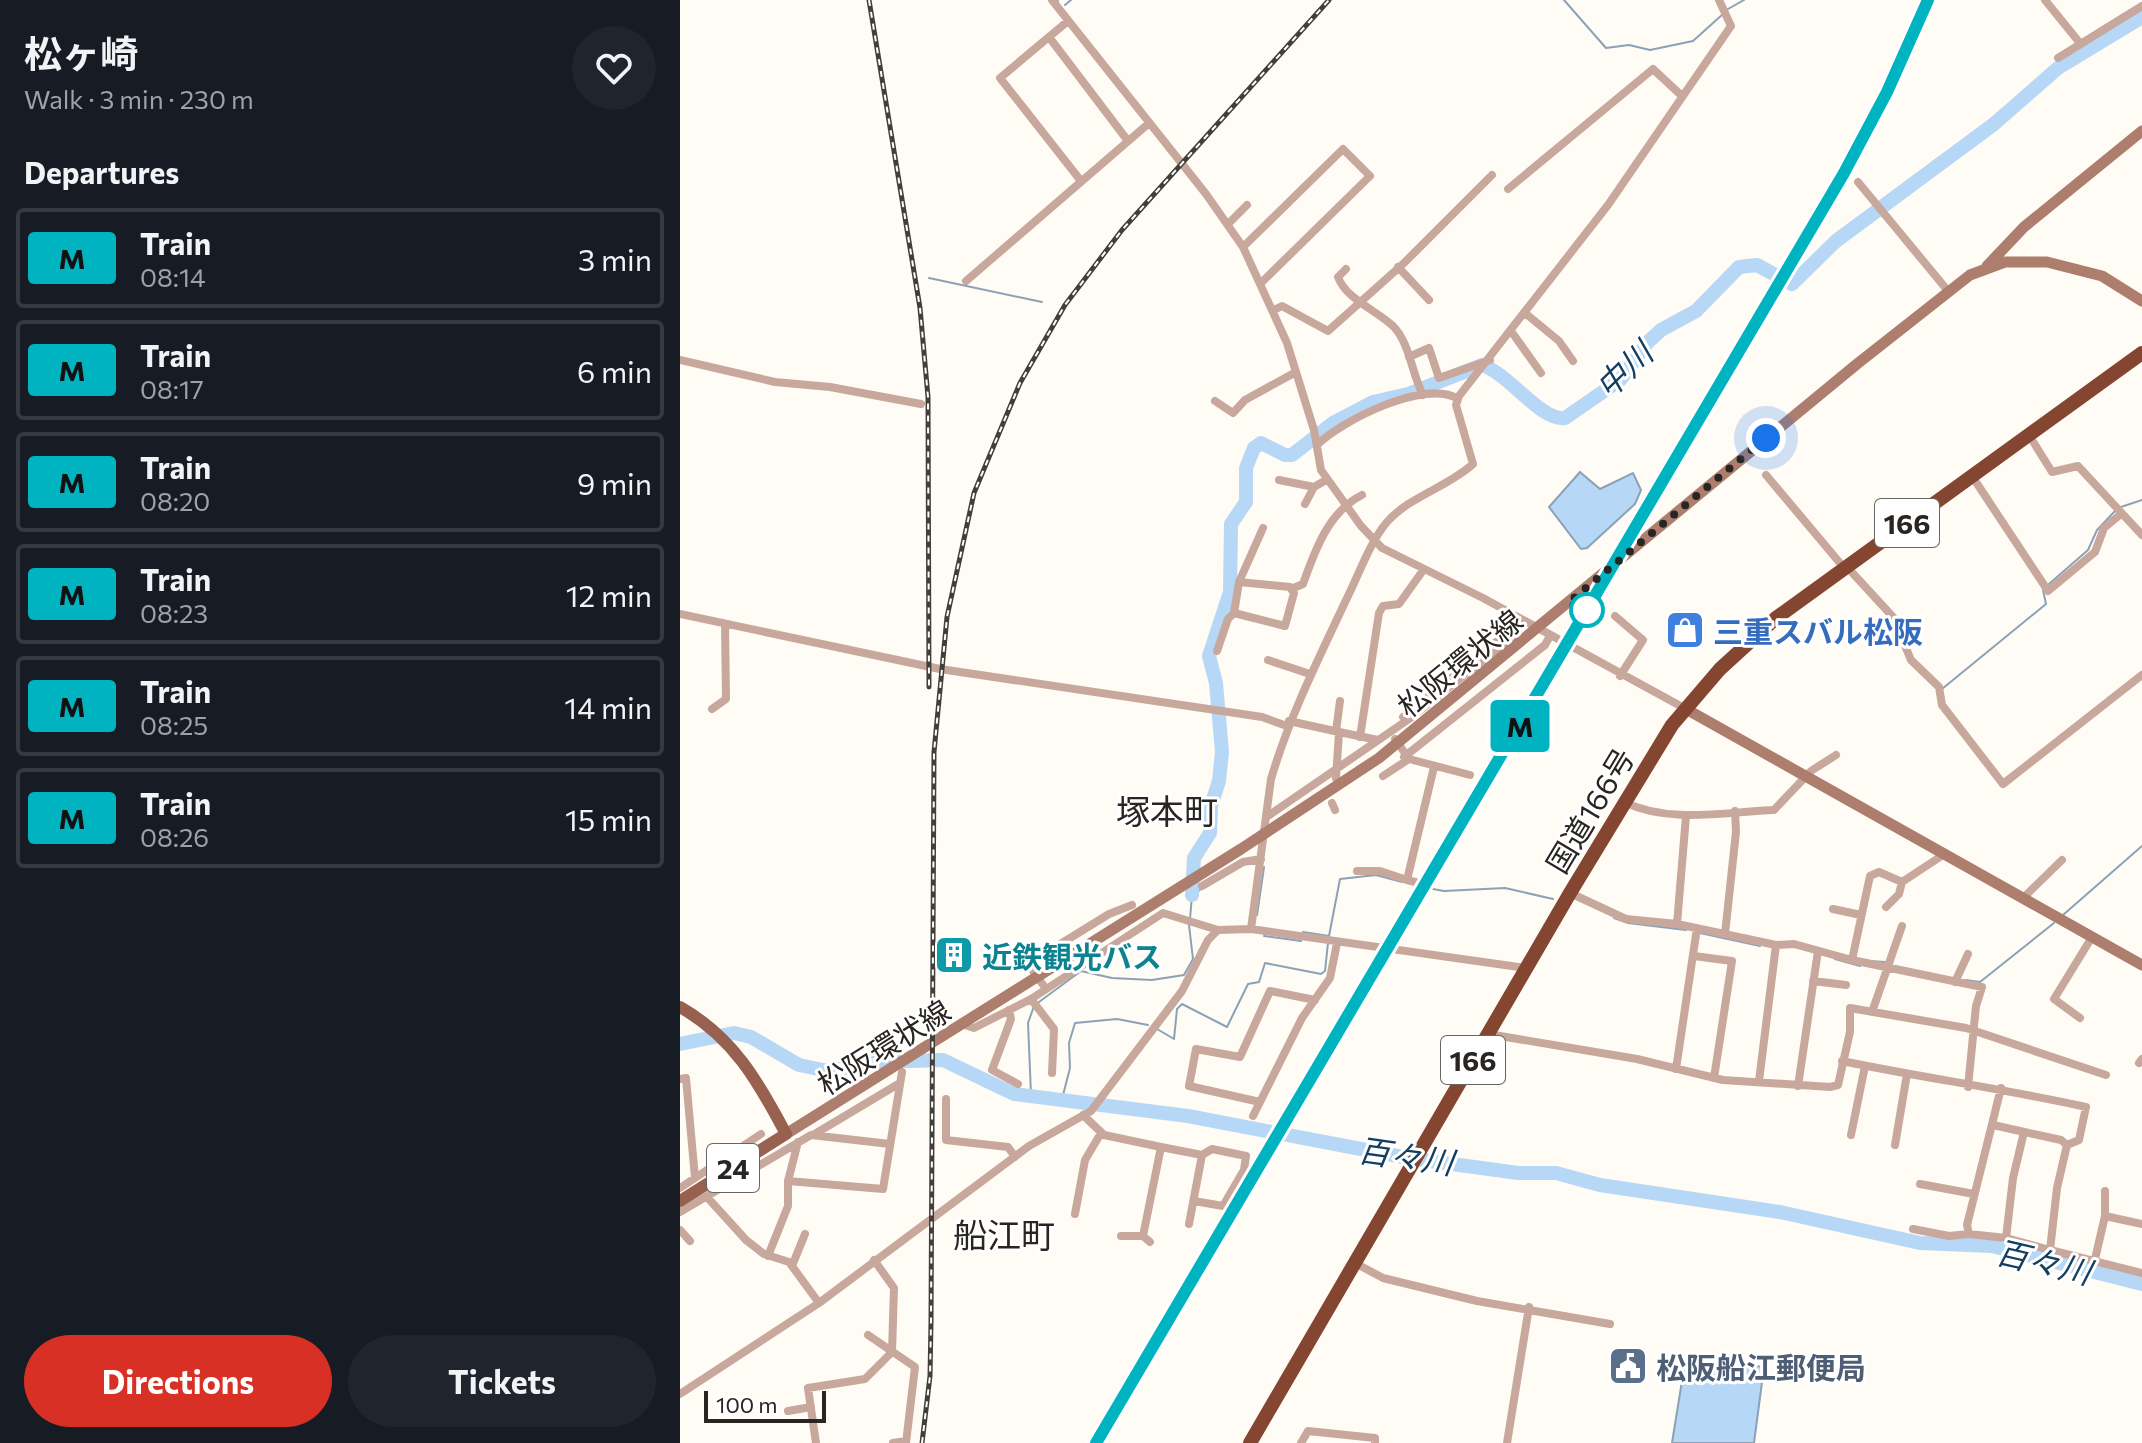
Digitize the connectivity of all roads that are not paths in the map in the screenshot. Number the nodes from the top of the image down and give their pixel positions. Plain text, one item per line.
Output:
1 (1052, 0) edge
2 (2051, 2) edge
3 (2142, 6) edge
4 (1723, 7) edge
5 (1068, 21) junction
6 (1049, 37) junction
7 (2079, 42) junction
8 (2058, 58) dead end
9 (1682, 96) junction
10 (1148, 124) junction
11 (2142, 131) edge
12 (1128, 141) junction
13 (1492, 175) dead end
14 (1081, 181) junction
15 (1858, 182) dead end
16 (1508, 189) dead end
17 (1247, 205) dead end
18 (1228, 224) junction
19 (1243, 247) junction
20 (1398, 267) junction
21 (1986, 267) junction
22 (1346, 269) dead end
23 (966, 281) dead end
24 (1261, 283) junction
25 (1948, 291) junction
26 (1362, 299) junction
27 (1429, 300) dead end
28 (2142, 301) edge
29 (1274, 310) junction
30 (1525, 313) junction
31 (1511, 331) junction
32 (2142, 353) edge
33 (1409, 357) junction
34 (680, 360) edge
35 (1573, 361) dead end
36 (1487, 364) junction
37 (1296, 372) junction
38 (1541, 373) dead end
39 (1423, 395) junction
40 (1458, 399) junction
41 (1215, 401) dead end
42 (921, 404) dead end
43 (2029, 435) junction
44 (1317, 443) junction
45 (1766, 475) dead end
46 (1972, 476) junction
47 (1279, 480) dead end
48 (1326, 480) junction
49 (1314, 487) junction
50 (1362, 495) dead end
51 (1305, 504) dead end
52 (1343, 506) junction
53 (2118, 510) junction
54 (1263, 528) dead end
55 (2142, 535) edge
56 (1376, 542) junction
57 (1846, 568) junction
58 (1424, 569) junction
59 (1239, 582) junction
60 (1291, 589) junction
61 (1234, 613) junction
62 (680, 614) edge
63 (1615, 616) dead end
64 (1523, 620) junction
65 (725, 624) junction
66 (1550, 636) junction
67 (1525, 639) junction
68 (1217, 651) dead end
69 (1268, 660) dead end
70 (1310, 674) junction
71 (2142, 675) edge
72 (1620, 676) junction
73 (1340, 701) dead end
74 (712, 709) dead end
75 (1686, 709) junction
76 (1288, 724) junction
77 (1338, 731) junction
78 (1391, 732) junction
79 (1360, 737) junction
80 (1376, 742) junction
81 (1836, 755) dead end
82 (1406, 758) junction
83 (1434, 767) junction
84 (1337, 774) junction
85 (1470, 775) dead end
86 (1383, 776) dead end
87 (1805, 778) junction
88 (1624, 801) junction
89 (1735, 811) junction
90 (1268, 816) junction
91 (1686, 816) junction
92 (1943, 855) junction
93 (1261, 859) junction
94 (2062, 860) dead end
95 (1357, 871) dead end
96 (1407, 880) junction
97 (1902, 882) junction
98 (1419, 883) dead end
99 (1202, 886) dead end
100 (1570, 893) junction
101 (2022, 899) junction
102 (1132, 905) dead end
103 (1886, 907) dead end
104 (1833, 909) dead end
105 (1861, 915) junction
106 (1677, 924) junction
107 (1902, 926) dead end
108 (1251, 929) junction
109 (1218, 930) junction
110 (1697, 932) junction
111 (1725, 934) junction
112 (2092, 937) junction
113 (1331, 942) junction
114 (1776, 945) junction
115 (1818, 951) junction
116 (1968, 954) dead end
117 (1694, 956) junction
118 (1861, 962) junction
119 (1888, 964) junction
120 (2142, 965) edge
121 (1526, 968) junction
122 (1955, 979) junction
123 (1813, 981) junction
124 (1846, 985) dead end
125 (1046, 989) junction
126 (1315, 1000) junction
127 (1034, 1003) junction
128 (680, 1007) edge
129 (1009, 1010) junction
130 (1872, 1012) junction
131 (2080, 1018) dead end
132 (962, 1024) junction
133 (1974, 1030) junction
134 (1488, 1034) junction
135 (1842, 1061) junction
136 (1865, 1066) junction
137 (1676, 1069) junction
138 (902, 1072) dead end
139 (1052, 1073) dead end
140 (1907, 1074) junction
141 (2106, 1075) dead end
142 (1714, 1078) junction
143 (680, 1079) edge
144 (1759, 1081) junction
145 (900, 1083) junction
146 (1018, 1084) dead end
147 (1798, 1086) junction
148 (1968, 1087) junction
149 (2001, 1088) junction
150 (946, 1099) dead end
151 (1260, 1102) junction
152 (1083, 1115) junction
153 (1253, 1116) dead end
154 (1993, 1125) junction
155 (2024, 1132) junction
156 (1101, 1133) junction
157 (761, 1134) dead end
158 (786, 1134) junction
159 (813, 1135) junction
160 (1851, 1135) dead end
161 (680, 1142) edge
162 (692, 1142) junction
163 (798, 1142) junction
164 (890, 1144) junction
165 (1895, 1145) dead end
166 (2067, 1145) junction
167 (1161, 1147) junction
168 (1202, 1155) junction
169 (1015, 1157) junction
170 (1406, 1173) junction
171 (695, 1178) junction
172 (788, 1181) junction
173 (1920, 1184) dead end
174 (680, 1188) edge
175 (2105, 1191) dead end
176 (1974, 1194) junction
177 (707, 1197) junction
178 (680, 1201) edge
179 (1194, 1201) junction
180 (680, 1212) edge
181 (1075, 1214) dead end
182 (2105, 1216) junction
183 (1395, 1221) dead end
184 (1189, 1224) dead end
185 (2142, 1224) edge
186 (1913, 1229) dead end
187 (680, 1230) edge
188 (805, 1234) dead end
189 (1969, 1234) junction
190 (1121, 1236) dead end
191 (2006, 1238) junction
192 (690, 1241) dead end
193 (2050, 1250) junction
194 (768, 1256) junction
195 (2095, 1259) junction
196 (874, 1260) junction
197 (1355, 1263) junction
198 (792, 1266) junction
199 (2142, 1273) edge
200 (819, 1303) junction
201 (1529, 1307) junction
202 (1610, 1324) dead end
203 (868, 1335) dead end
204 (892, 1352) junction
205 (680, 1394) edge
206 (811, 1407) junction
207 (788, 1411) dead end
208 (906, 1442) edge
209 (816, 1443) edge
210 (893, 1443) edge
211 (1250, 1443) edge
212 (1301, 1443) edge
213 (1375, 1443) edge
214 (1507, 1443) edge

1 - 5 street
2 - 7 street
3 - 7 street
4 - 9 street
5 - 6 street
5 - 10 street
6 - 12 street
6 - 14 street
7 - 8 street
9 - 16 street
9 - 30 street
10 - 12 street
10 - 18 street
11 - 21 main road
12 - 14 street
13 - 20 street
14 - 23 street
15 - 25 street
17 - 18 street
18 - 19 street
19 - 24 street
19 - 24 street
20 - 26 street
20 - 27 street
21 - 25 main road, 松阪環状線
21 - 28 main road, 松阪環状線
22 - 26 street
24 - 29 street
25 - 67 main road, 松阪環状線
26 - 29 street
26 - 33 street
29 - 37 street
30 - 31 street
30 - 35 street
31 - 36 street
31 - 38 street
32 - 43 highway, 国道166号 / 166
33 - 36 street
33 - 39 street
34 - 42 street
36 - 40 street
37 - 41 street
37 - 44 street
39 - 40 street
39 - 44 street
40 - 56 street
43 - 46 highway, 国道166号 / 166
43 - 53 street
44 - 48 street
45 - 57 street
46 - 53 street
46 - 57 highway, 国道166号 / 166
47 - 49 street
48 - 49 street
48 - 52 street
49 - 51 street
50 - 52 street
52 - 56 street
52 - 60 street
53 - 55 street
54 - 59 street
56 - 58 street
56 - 70 street
57 - 71 street
57 - 75 highway, 国道166号 / 166
58 - 64 street
58 - 79 street
59 - 60 street
59 - 61 street
60 - 61 street
61 - 68 street
62 - 65 street
63 - 72 street
64 - 66 street
64 - 80 street
65 - 74 street
65 - 76 street
66 - 72 street
66 - 82 street
67 - 78 street
67 - 132 main road, 松阪環状線
69 - 70 street
70 - 76 street
72 - 75 street
73 - 77 street
75 - 87 main road
75 - 88 highway, 国道166号 / 166
76 - 77 street
76 - 90 street
77 - 79 street
77 - 84 street
78 - 80 street
78 - 82 street
79 - 80 street
80 - 84 street
81 - 87 street
82 - 83 street
82 - 86 street
83 - 85 street
83 - 96 street
84 - 90 street
87 - 89 street
87 - 92 main road
88 - 91 street
88 - 100 highway, 国道166号 / 166
89 - 91 street
89 - 111 street
90 - 93 street
91 - 106 street
92 - 97 street
92 - 101 main road
93 - 99 street
93 - 108 street
94 - 101 street
95 - 96 street
96 - 98 street
97 - 103 street
97 - 105 street
100 - 106 street
100 - 121 highway, 国道166号 / 166
101 - 112 main road
102 - 125 street
104 - 105 street
105 - 118 street
106 - 110 street
107 - 119 street
108 - 109 street
108 - 113 street
109 - 125 street
109 - 152 street
110 - 111 street
110 - 117 street
111 - 114 street
112 - 120 main road
112 - 131 street
113 - 121 street
113 - 126 street
114 - 115 street
114 - 144 street
115 - 118 street
115 - 123 street
116 - 122 street
117 - 137 street
117 - 142 street
118 - 119 street
119 - 122 street
119 - 130 street
121 - 134 highway, 国道166号 / 166
122 - 133 street
123 - 124 street
123 - 147 street
125 - 127 street
126 - 151 street
126 - 151 street
127 - 129 street
127 - 139 street
128 - 158 main road, 24
129 - 132 street
129 - 146 street
130 - 133 street
130 - 135 street
132 - 158 main road, 松阪環状線
133 - 141 street
133 - 148 street
134 - 137 street
134 - 170 highway, 国道166号 / 166
135 - 136 street
135 - 147 street
136 - 140 street
136 - 160 street
137 - 142 street
138 - 145 street
140 - 148 street
140 - 165 street
142 - 144 street
143 - 162 street
144 - 147 street
145 - 159 street
145 - 164 street
148 - 149 street
149 - 154 street
149 - 166 street
150 - 169 street
151 - 153 street
152 - 156 street
152 - 169 street
154 - 155 street
154 - 176 street
155 - 166 street
155 - 191 street
156 - 167 street
156 - 181 street
157 - 171 street
158 - 178 main road, 24
159 - 163 street
159 - 164 street
161 - 162 street
162 - 171 street
163 - 172 street
163 - 177 street
164 - 172 street
166 - 193 street
167 - 168 street
167 - 190 street
168 - 179 street
168 - 179 street
169 - 196 street
170 - 183 street
170 - 197 highway, 国道166号 / 166
171 - 174 street
172 - 194 street
173 - 176 street
175 - 182 street
176 - 189 street
177 - 180 street
177 - 194 street
179 - 184 street
182 - 185 street
182 - 195 street
186 - 189 street
187 - 192 street
188 - 198 street
189 - 191 street
191 - 193 street
193 - 195 street
194 - 198 street
195 - 199 street
196 - 200 street
196 - 204 street
197 - 201 street
197 - 211 highway, 国道166号 / 166
198 - 200 street
200 - 205 street
201 - 202 street
201 - 214 street
203 - 204 street
204 - 206 street
204 - 208 street
206 - 207 street
206 - 209 street
208 - 210 street
212 - 213 street

